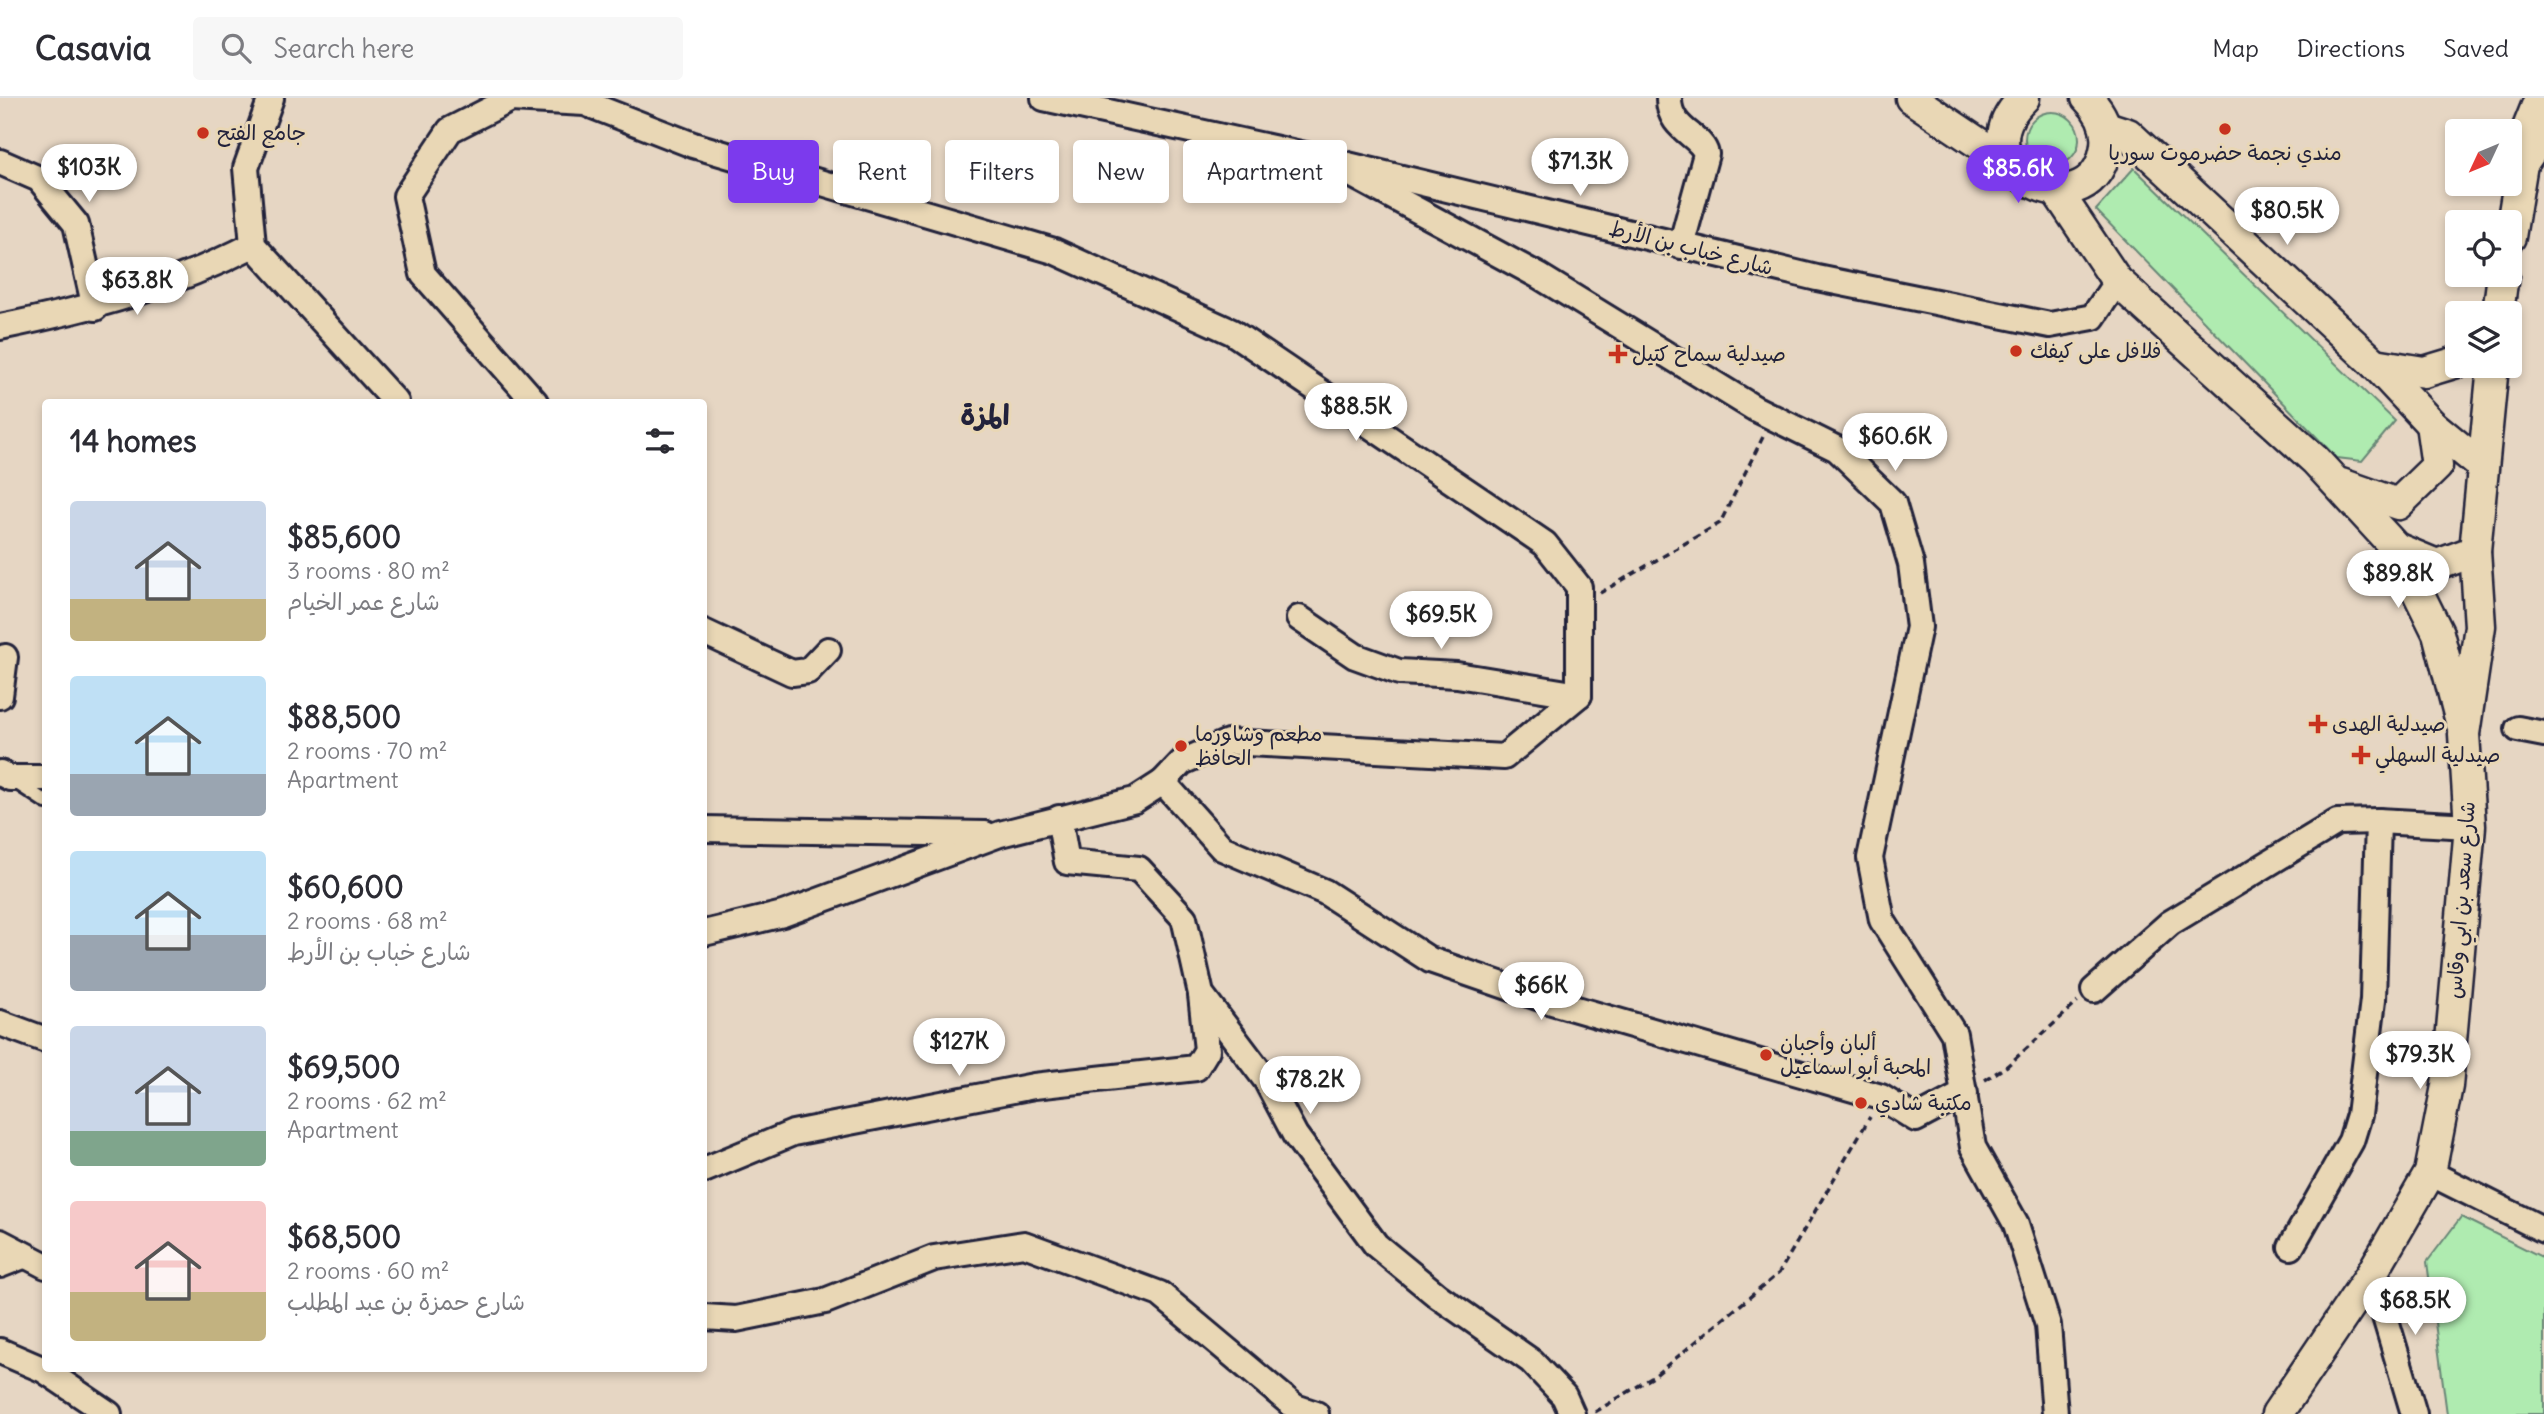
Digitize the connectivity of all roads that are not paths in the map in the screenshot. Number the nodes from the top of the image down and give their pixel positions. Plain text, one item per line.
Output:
1 (271, 98) edge
2 (1044, 98) edge
3 (1669, 98) edge
4 (1911, 98) edge
5 (2022, 98) edge
6 (2087, 98) edge
7 (2540, 98) edge
8 (2106, 127) junction
9 (2544, 132) edge
10 (1236, 140) edge
11 (2522, 144) edge
12 (0, 162) edge
13 (1347, 165) edge
14 (2011, 165) junction
15 (1347, 172) edge
16 (2056, 190) junction
17 (2514, 210) edge
18 (254, 245) junction
19 (1681, 246) junction
20 (2118, 281) junction
21 (95, 308) junction
22 (0, 327) edge
23 (2375, 364) junction
24 (2445, 366) edge
25 (2492, 378) edge
26 (393, 399) edge
27 (532, 399) edge
28 (2431, 424) junction
29 (2482, 466) junction
30 (2337, 483) junction
31 (2396, 548) junction
32 (2475, 551) junction
33 (1298, 618) dead end
34 (707, 633) edge
35 (828, 650) dead end
36 (5, 657) dead end
37 (1579, 695) junction
38 (0, 696) edge
39 (2518, 729) dead end
40 (2465, 734) junction
41 (2544, 734) edge
42 (5, 775) edge
43 (42, 778) edge
44 (1163, 782) junction
45 (42, 799) edge
46 (1059, 818) junction
47 (2378, 821) junction
48 (2470, 826) junction
49 (707, 829) edge
50 (1000, 834) junction
51 (707, 932) edge
52 (2094, 990) road end
53 (1201, 994) junction
54 (0, 1023) edge
55 (42, 1039) edge
56 (1965, 1093) junction
57 (707, 1169) edge
58 (2430, 1172) junction
59 (2544, 1230) edge
60 (0, 1241) edge
61 (2291, 1247) dead end
62 (23, 1262) edge
63 (2372, 1273) junction
64 (707, 1317) edge
65 (0, 1351) edge
66 (42, 1369) edge
67 (47, 1372) edge
68 (109, 1414) edge
69 (1316, 1414) edge
70 (1572, 1414) edge
71 (2055, 1414) edge
72 (2277, 1414) edge
73 (2414, 1414) edge

1 - 18 street
2 - 10 street, شارع خباب بن الأرط
3 - 19 street
4 - 14 street
5 - 14 street
6 - 8 street
7 - 11 street
8 - 16 street
8 - 23 street
9 - 17 street
12 - 21 street
13 - 19 street, شارع خباب بن الأرط
14 - 16 street
15 - 56 street
16 - 20 street
18 - 21 street
18 - 26 street
19 - 20 street, شارع خباب بن الأرط
20 - 30 street
21 - 22 street
23 - 24 street
23 - 28 street
25 - 29 street, شارع سعد بن ابي وقاس
27 - 37 street
28 - 29 street
28 - 30 street
29 - 32 street, شارع سعد بن ابي وقاس
30 - 31 street
31 - 32 street
31 - 40 street
32 - 40 street, شارع سعد بن ابي وقاس
33 - 37 street
34 - 35 street
36 - 38 street
37 - 44 street
39 - 41 street
40 - 48 street, شارع سعد بن ابي وقاس
42 - 43 street
42 - 45 lane
44 - 46 street
44 - 56 street
46 - 50 street
46 - 53 street
47 - 48 street
47 - 52 street
47 - 61 street
48 - 58 street, شارع سعد بن ابي وقاس
49 - 50 street
50 - 51 street
53 - 57 street
53 - 70 street
54 - 55 street
56 - 71 street
58 - 59 street
58 - 63 street, شارع سعد بن ابي وقاس
60 - 62 street
63 - 72 street, شارع سعد بن ابي وقاس
63 - 73 street
64 - 69 street
65 - 66 street
67 - 68 street

